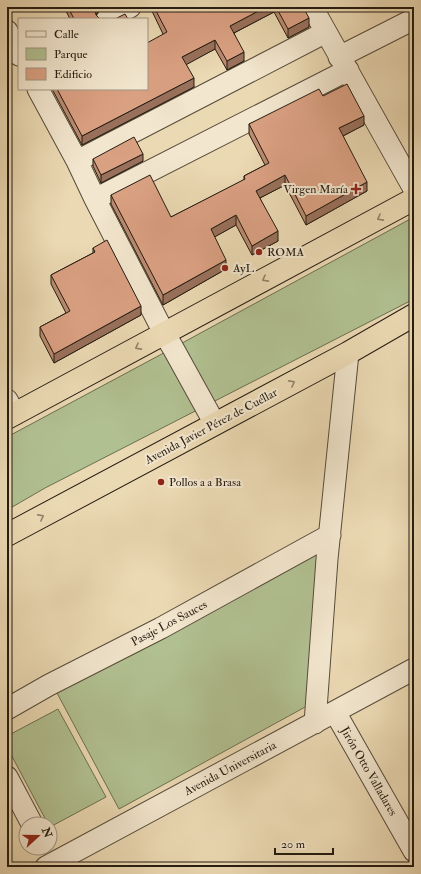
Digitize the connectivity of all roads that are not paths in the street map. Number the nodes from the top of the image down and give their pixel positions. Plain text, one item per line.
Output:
1 (130, 7) edge
2 (312, 7) edge
3 (109, 18) edge
4 (414, 19) edge
5 (7, 31) edge
6 (326, 32) junction
7 (18, 53) edge
8 (344, 63) junction
9 (39, 90) edge
10 (77, 161) junction
11 (414, 189) edge
12 (95, 199) junction
13 (414, 200) edge
14 (414, 315) edge
15 (164, 333) junction
16 (348, 353) junction
17 (10, 411) edge
18 (215, 424) junction
19 (7, 535) edge
20 (330, 535) junction
21 (414, 669) edge
22 (7, 709) edge
23 (335, 712) junction
24 (315, 723) junction
25 (7, 777) edge
26 (28, 816) edge
27 (414, 851) edge
28 (50, 861) edge

1 - 3 street
2 - 6 street
4 - 8 street
5 - 7 street
6 - 8 street
6 - 10 street
8 - 11 street
8 - 12 street
9 - 10 street
10 - 12 street
12 - 15 street
13 -> 15 highway
14 - 16 highway, Avenida Javier Pérez de Cuéllar
15 -> 17 highway
15 - 18 street
18 -> 16 highway, Avenida Javier Pérez de Cuéllar
16 - 20 street
19 -> 18 highway, Avenida Javier Pérez de Cuéllar
20 - 22 street, Pasaje Los Sauces
20 - 24 street
21 - 23 street, Avenida Universitaria
23 - 24 street, Avenida Universitaria
23 - 27 street, Jirón Otto Valladares
24 - 28 street, Avenida Universitaria
25 - 26 street

